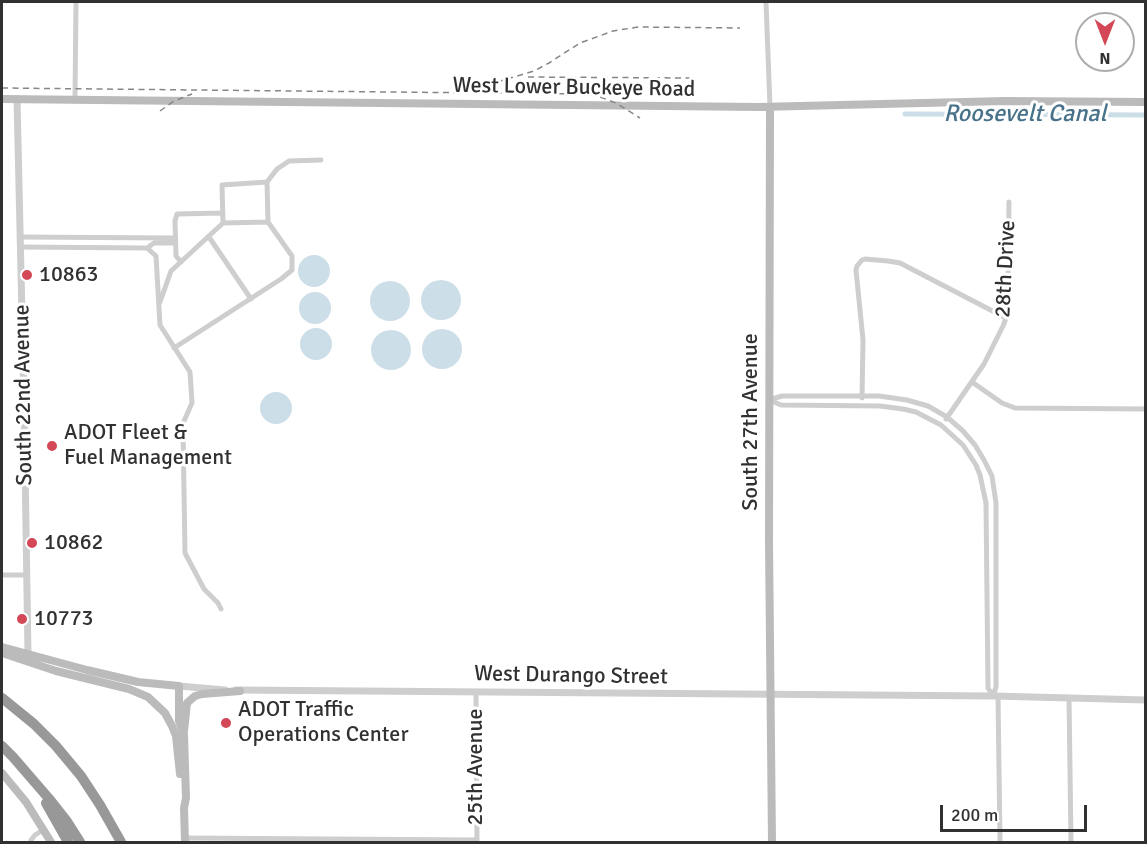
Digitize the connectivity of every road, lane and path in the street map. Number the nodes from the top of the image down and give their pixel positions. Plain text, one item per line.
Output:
1 (76, 2) edge
2 (766, 2) edge
3 (2, 99) edge
4 (17, 99) junction
5 (75, 99) junction
6 (1146, 102) edge
7 (770, 107) junction
8 (321, 160) dead end
9 (267, 182) junction
10 (1009, 202) dead end
11 (223, 213) junction
12 (268, 222) junction
13 (223, 223) junction
14 (20, 237) junction
15 (209, 237) junction
16 (42, 238) junction
17 (175, 241) junction
18 (20, 247) junction
19 (42, 247) junction
20 (147, 248) junction
21 (181, 262) junction
22 (251, 298) junction
23 (159, 307) junction
24 (1006, 318) junction
25 (174, 348) junction
26 (972, 382) junction
27 (862, 396) junction
28 (769, 400) junction
29 (862, 406) junction
30 (1146, 409) edge
31 (946, 417) junction
32 (941, 425) junction
33 (2, 575) edge
34 (27, 575) junction
35 (221, 609) dead end
36 (28, 637) junction
37 (2, 647) edge
38 (15, 651) junction
39 (2, 653) edge
40 (28, 654) junction
41 (55, 661) junction
42 (179, 686) junction
43 (240, 691) junction
44 (476, 693) junction
45 (771, 696) junction
46 (996, 696) junction
47 (2, 698) edge
48 (1069, 698) junction
49 (1146, 700) edge
50 (184, 735) junction
51 (2, 746) edge
52 (13, 757) junction
53 (2, 773) edge
54 (184, 808) junction
55 (44, 830) junction
56 (185, 840) edge
57 (331, 841) edge
58 (477, 841) edge
59 (31, 843) edge
60 (51, 843) edge
61 (68, 843) edge
62 (80, 843) edge
63 (121, 843) edge
64 (772, 843) edge
65 (1000, 843) edge
66 (1071, 843) edge

1 - 5 street
2 - 7 street, South 27th Avenue
3 - 4 main road, West Lower Buckeye Road
4 - 5 main road, West Lower Buckeye Road
4 - 14 street, South 22nd Avenue
5 - 7 main road, West Lower Buckeye Road
6 - 7 main road, West Lower Buckeye Road
7 - 28 main road, South 27th Avenue
8 - 9 street
9 - 11 street
9 - 12 street
10 - 24 street, 28th Drive
11 - 13 street
11 - 17 street
12 - 13 street
12 - 22 street
13 - 15 street
14 - 16 street
14 - 18 street, South 22nd Avenue
15 - 21 street
15 - 22 street
16 - 17 street
16 - 19 street
17 - 20 street
17 - 21 street
18 - 19 street
18 - 34 street, South 22nd Avenue
19 - 20 street
20 - 23 street
21 - 23 street
22 - 25 street
23 - 25 street
24 - 26 street, 28th Drive
24 - 27 street
25 - 35 street
26 - 30 street
26 - 31 street, 28th Drive
27 - 28 street
27 - 29 street
27 - 31 street
28 - 29 street
28 - 45 main road, South 27th Avenue
29 - 32 street
31 - 32 street, 28th Drive
31 - 46 street
32 - 46 street
33 - 34 street
34 - 36 street, South 22nd Avenue
36 - 38 street
36 - 40 street, South 22nd Avenue
36 - 41 street
37 - 38 main road, West Durango Street
38 - 40 main road, West Durango Street
39 - 54 main road
40 - 41 main road, West Durango Street
41 - 42 main road, West Durango Street
42 - 43 street, West Durango Street
42 - 50 main road
43 - 44 street, West Durango Street
43 - 50 main road
44 - 45 street, West Durango Street
44 - 58 street, 25th Avenue
45 - 46 street, West Durango Street
45 - 64 main road, South 27th Avenue
46 - 48 street, West Durango Street
46 - 65 street
47 - 63 highway
48 - 49 street, West Durango Street
48 - 66 street
50 - 54 main road
51 - 52 highway
52 - 61 highway
52 - 62 highway
53 - 55 main road
54 - 56 main road
55 - 59 street
55 - 60 main road
56 - 57 street
57 - 58 street

